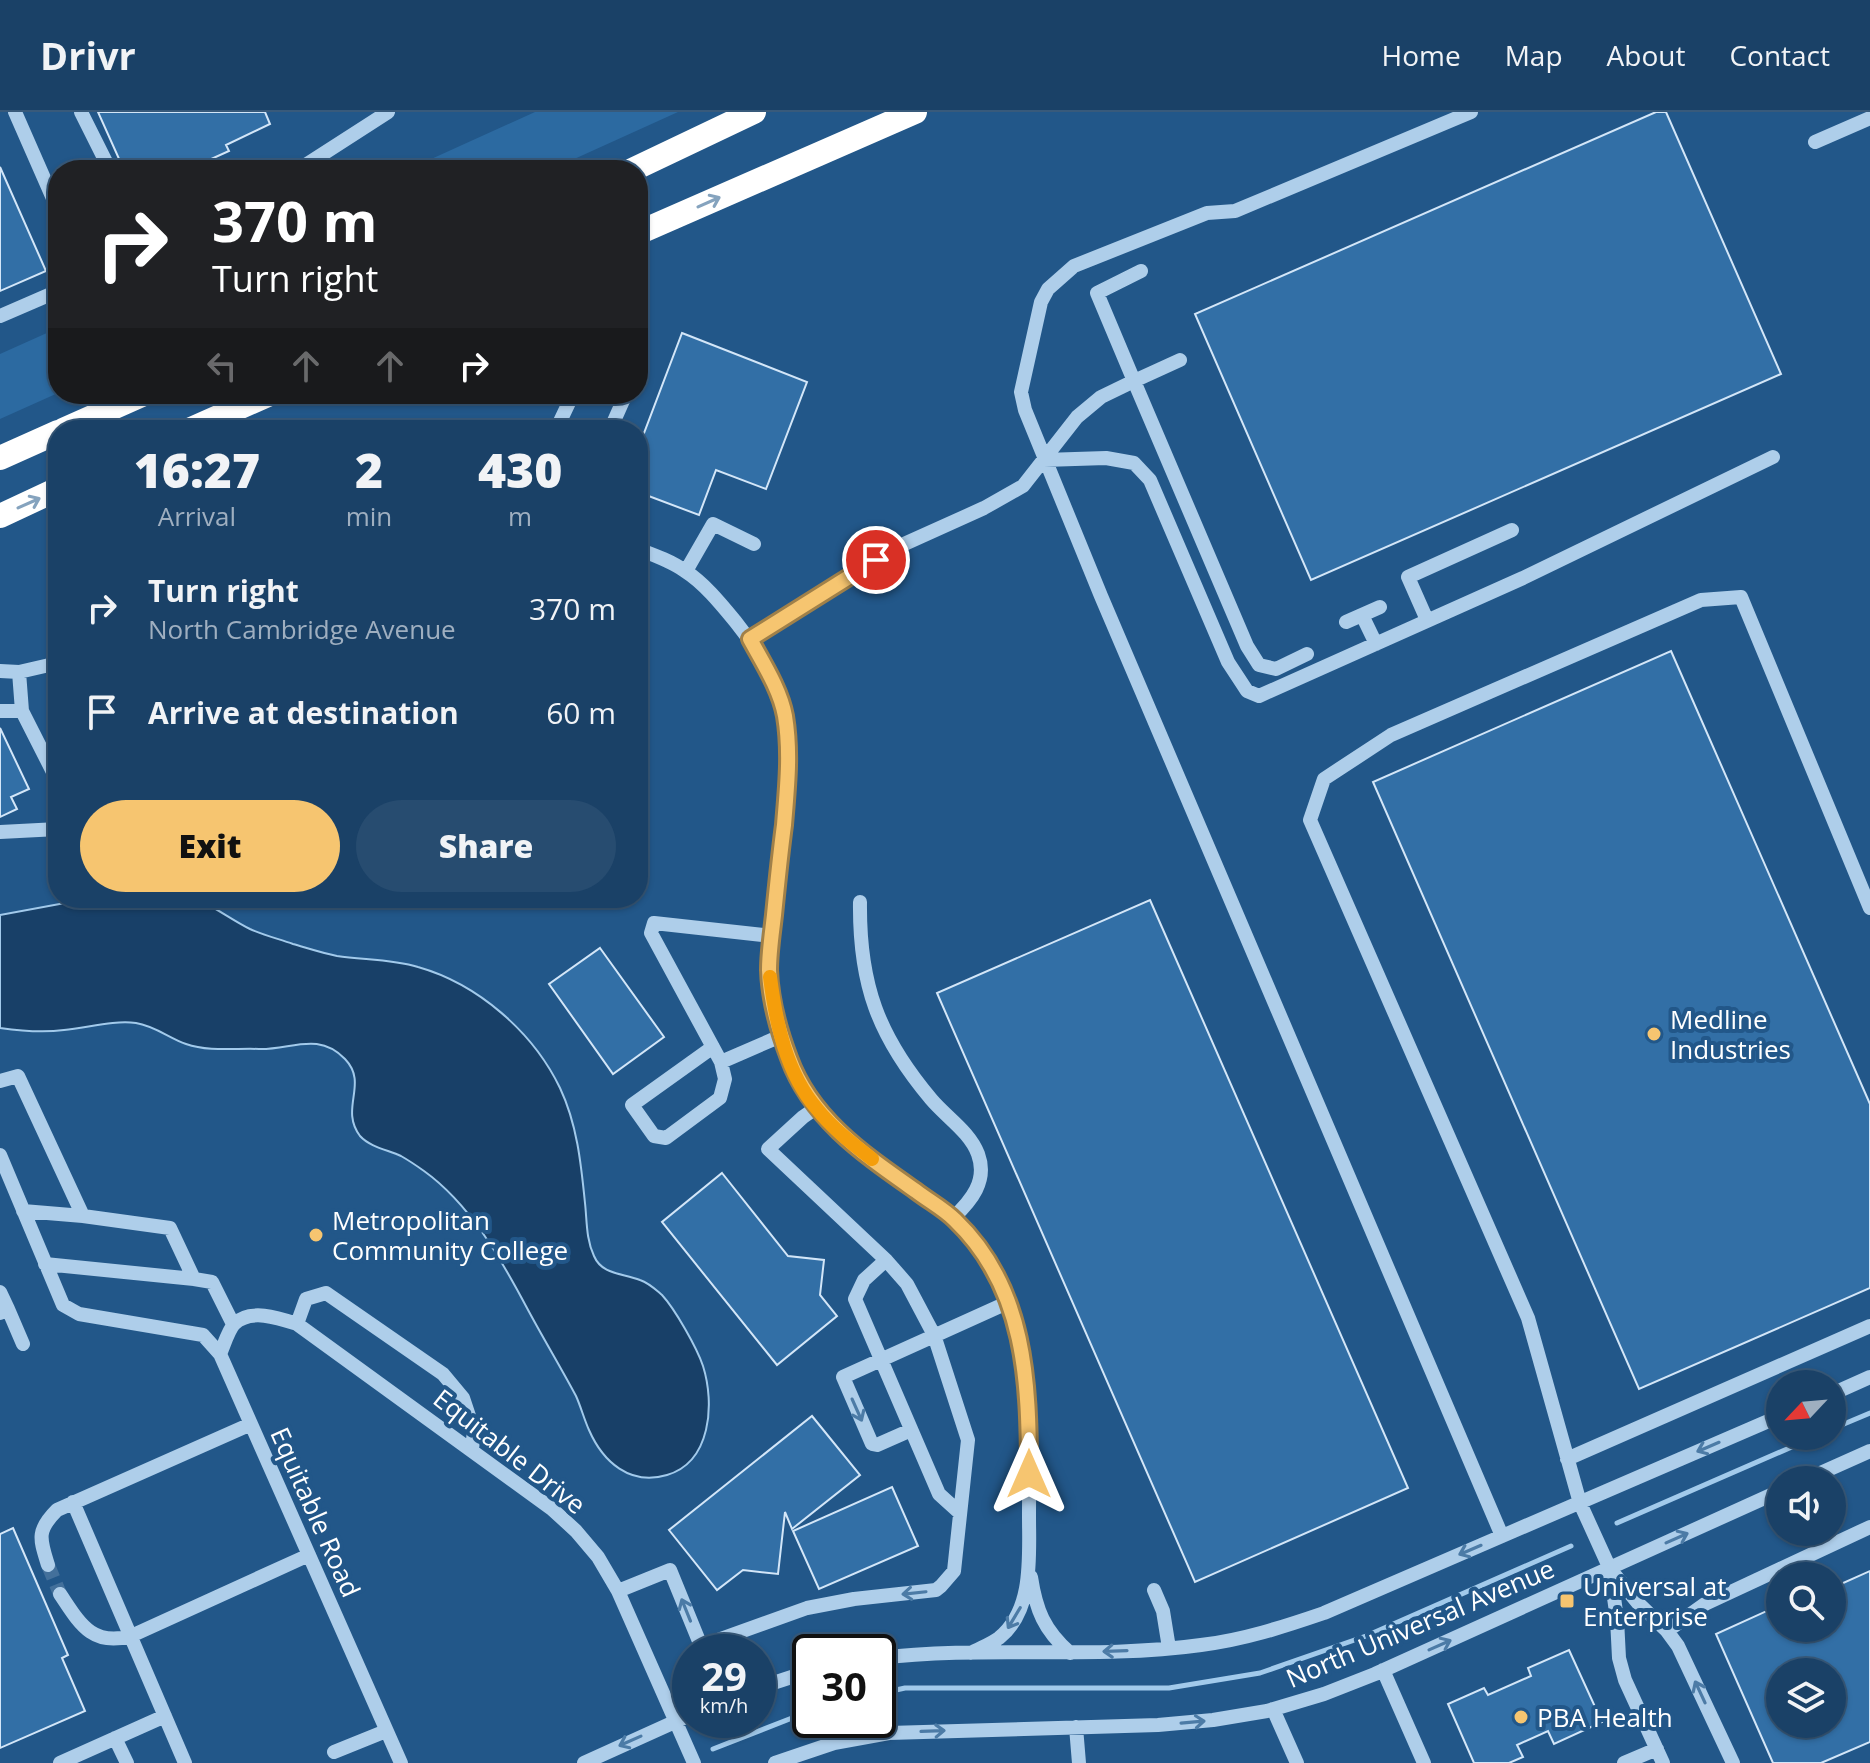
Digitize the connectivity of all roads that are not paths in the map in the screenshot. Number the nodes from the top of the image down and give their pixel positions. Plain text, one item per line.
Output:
1 (15, 112) edge
2 (81, 112) edge
3 (388, 112) edge
4 (754, 112) edge
5 (915, 112) edge
6 (1471, 112) edge
7 (1870, 118) edge
8 (1815, 142) dead end
9 (105, 160) edge
10 (314, 160) edge
11 (648, 162) edge
12 (48, 187) edge
13 (648, 229) edge
14 (1141, 271) dead end
15 (48, 295) edge
16 (0, 316) edge
17 (1180, 360) dead end
18 (1134, 381) junction
19 (121, 404) edge
20 (248, 404) edge
21 (85, 420) edge
22 (212, 420) edge
23 (48, 436) edge
24 (1773, 457) dead end
25 (0, 458) edge
26 (1044, 460) junction
27 (48, 494) edge
28 (0, 516) edge
29 (1512, 530) dead end
30 (754, 544) dead end
31 (648, 554) edge
32 (686, 571) junction
33 (1380, 607) dead end
34 (1362, 615) junction
35 (1427, 620) junction
36 (1346, 622) dead end
37 (750, 639) junction
38 (1376, 644) junction
39 (1307, 654) dead end
40 (48, 665) edge
41 (0, 671) edge
42 (19, 672) junction
43 (0, 711) edge
44 (22, 711) junction
45 (48, 762) edge
46 (48, 830) edge
47 (0, 832) edge
48 (860, 902) dead end
49 (1870, 908) edge
50 (772, 936) junction
51 (781, 1036) junction
52 (713, 1047) junction
53 (721, 1062) junction
54 (0, 1081) edge
55 (816, 1108) junction
56 (0, 1155) edge
57 (23, 1211) junction
58 (83, 1216) junction
59 (953, 1218) junction
60 (886, 1260) junction
61 (45, 1264) junction
62 (194, 1279) junction
63 (0, 1292) edge
64 (1009, 1302) junction
65 (4, 1311) edge
66 (233, 1324) junction
67 (297, 1324) junction
68 (1870, 1326) edge
69 (934, 1335) junction
70 (23, 1344) dead end
71 (220, 1354) junction
72 (880, 1359) junction
73 (1870, 1377) edge
74 (1846, 1388) edge
75 (1766, 1422) edge
76 (251, 1424) junction
77 (911, 1430) junction
78 (472, 1449) junction
79 (1870, 1451) edge
80 (1567, 1459) junction
81 (1836, 1466) edge
82 (1766, 1497) edge
83 (73, 1502) junction
84 (1580, 1503) junction
85 (960, 1513) junction
86 (1870, 1527) edge
87 (1502, 1536) junction
88 (309, 1555) junction
89 (1029, 1564) junction
90 (48, 1565) tunnel mouth
91 (1610, 1569) junction
92 (1154, 1590) dead end
93 (618, 1591) junction
94 (60, 1594) tunnel mouth
95 (1667, 1631) junction
96 (131, 1636) junction
97 (1169, 1648) junction
98 (971, 1653) junction
99 (1070, 1653) junction
100 (896, 1657) edge
101 (1383, 1670) junction
102 (672, 1697) edge
103 (1273, 1709) junction
104 (165, 1716) junction
105 (672, 1723) edge
106 (1076, 1727) junction
107 (386, 1731) junction
108 (115, 1738) junction
109 (688, 1738) edge
110 (1657, 1749) junction
111 (334, 1752) dead end
112 (79, 1759) edge
113 (60, 1763) edge
114 (127, 1763) edge
115 (185, 1763) edge
116 (401, 1763) edge
117 (584, 1763) edge
118 (694, 1763) edge
119 (775, 1763) edge
120 (1079, 1763) edge
121 (1297, 1763) edge
122 (1424, 1763) edge
123 (1624, 1763) edge
124 (1663, 1763) edge
125 (1733, 1763) edge

1 - 12 street
2 - 9 street
3 - 10 street
4 - 11 highway
13 -> 5 highway
6 - 26 street
7 - 8 street
14 - 18 street
15 - 16 street
17 - 18 street
18 - 26 street
18 - 39 street
19 - 21 highway
20 - 22 highway
23 - 25 highway
24 - 35 street
26 - 37 street
26 - 38 street
26 - 87 street
28 -> 27 highway
29 - 35 street
30 - 32 street
31 - 32 street
32 - 37 street
33 - 34 street
34 - 36 street
34 - 38 street
35 - 38 street
37 - 50 street
40 - 42 street
41 - 42 street
42 - 44 street
43 - 44 street
44 - 45 street
46 - 47 street
48 - 59 street
49 - 80 street
50 - 51 street
50 - 52 street
51 - 53 street
51 - 55 street
52 - 53 street
52 - 53 street
54 - 58 street
55 - 59 street
55 - 60 street
56 - 57 street
57 - 58 street
57 - 61 street
58 - 62 street
59 - 64 street
60 - 69 street
60 - 72 street
61 - 62 street
61 - 71 street
62 - 66 street
63 - 65 street
64 - 69 street
64 - 89 street
65 - 70 street
66 - 67 street, Equitable Drive
66 - 71 street
67 - 78 street, Equitable Drive
67 - 78 street
68 - 80 street
69 - 72 street
69 - 85 street
71 - 76 street, Equitable Road
72 - 77 street
72 -> 77 street
73 - 74 street
75 -> 84 street, North Universal Avenue
76 - 83 street
76 - 88 street, Equitable Road
77 - 85 street
78 - 93 street, Equitable Drive
79 - 81 street
80 - 84 street
91 -> 82 street, North Universal Avenue
83 - 90 street
83 - 96 street
84 - 87 street, North Universal Avenue
84 - 91 street
85 -> 93 street
86 - 95 street
87 -> 97 street, North Universal Avenue
88 - 96 street
88 - 107 street, Equitable Road
89 -> 98 street
89 - 99 street
91 - 95 street
101 -> 91 street, North Universal Avenue
91 - 110 street
92 - 97 street
93 - 102 street, Equitable Drive
94 - 96 street
125 -> 95 street
96 - 104 street
97 -> 99 street, North Universal Avenue
98 - 99 street, North Universal Avenue
98 - 100 street, North Universal Avenue
101 - 103 street, North Universal Avenue
101 - 122 street
106 -> 103 street, North Universal Avenue
103 - 121 street
104 - 108 street
104 - 115 street
105 -> 117 street
119 -> 106 street, North Universal Avenue
106 - 120 street
107 - 111 street
107 - 116 street, Equitable Road
108 - 112 street
108 - 114 street
109 - 118 street, Equitable Drive
110 - 123 street
110 - 124 street
112 - 113 street

